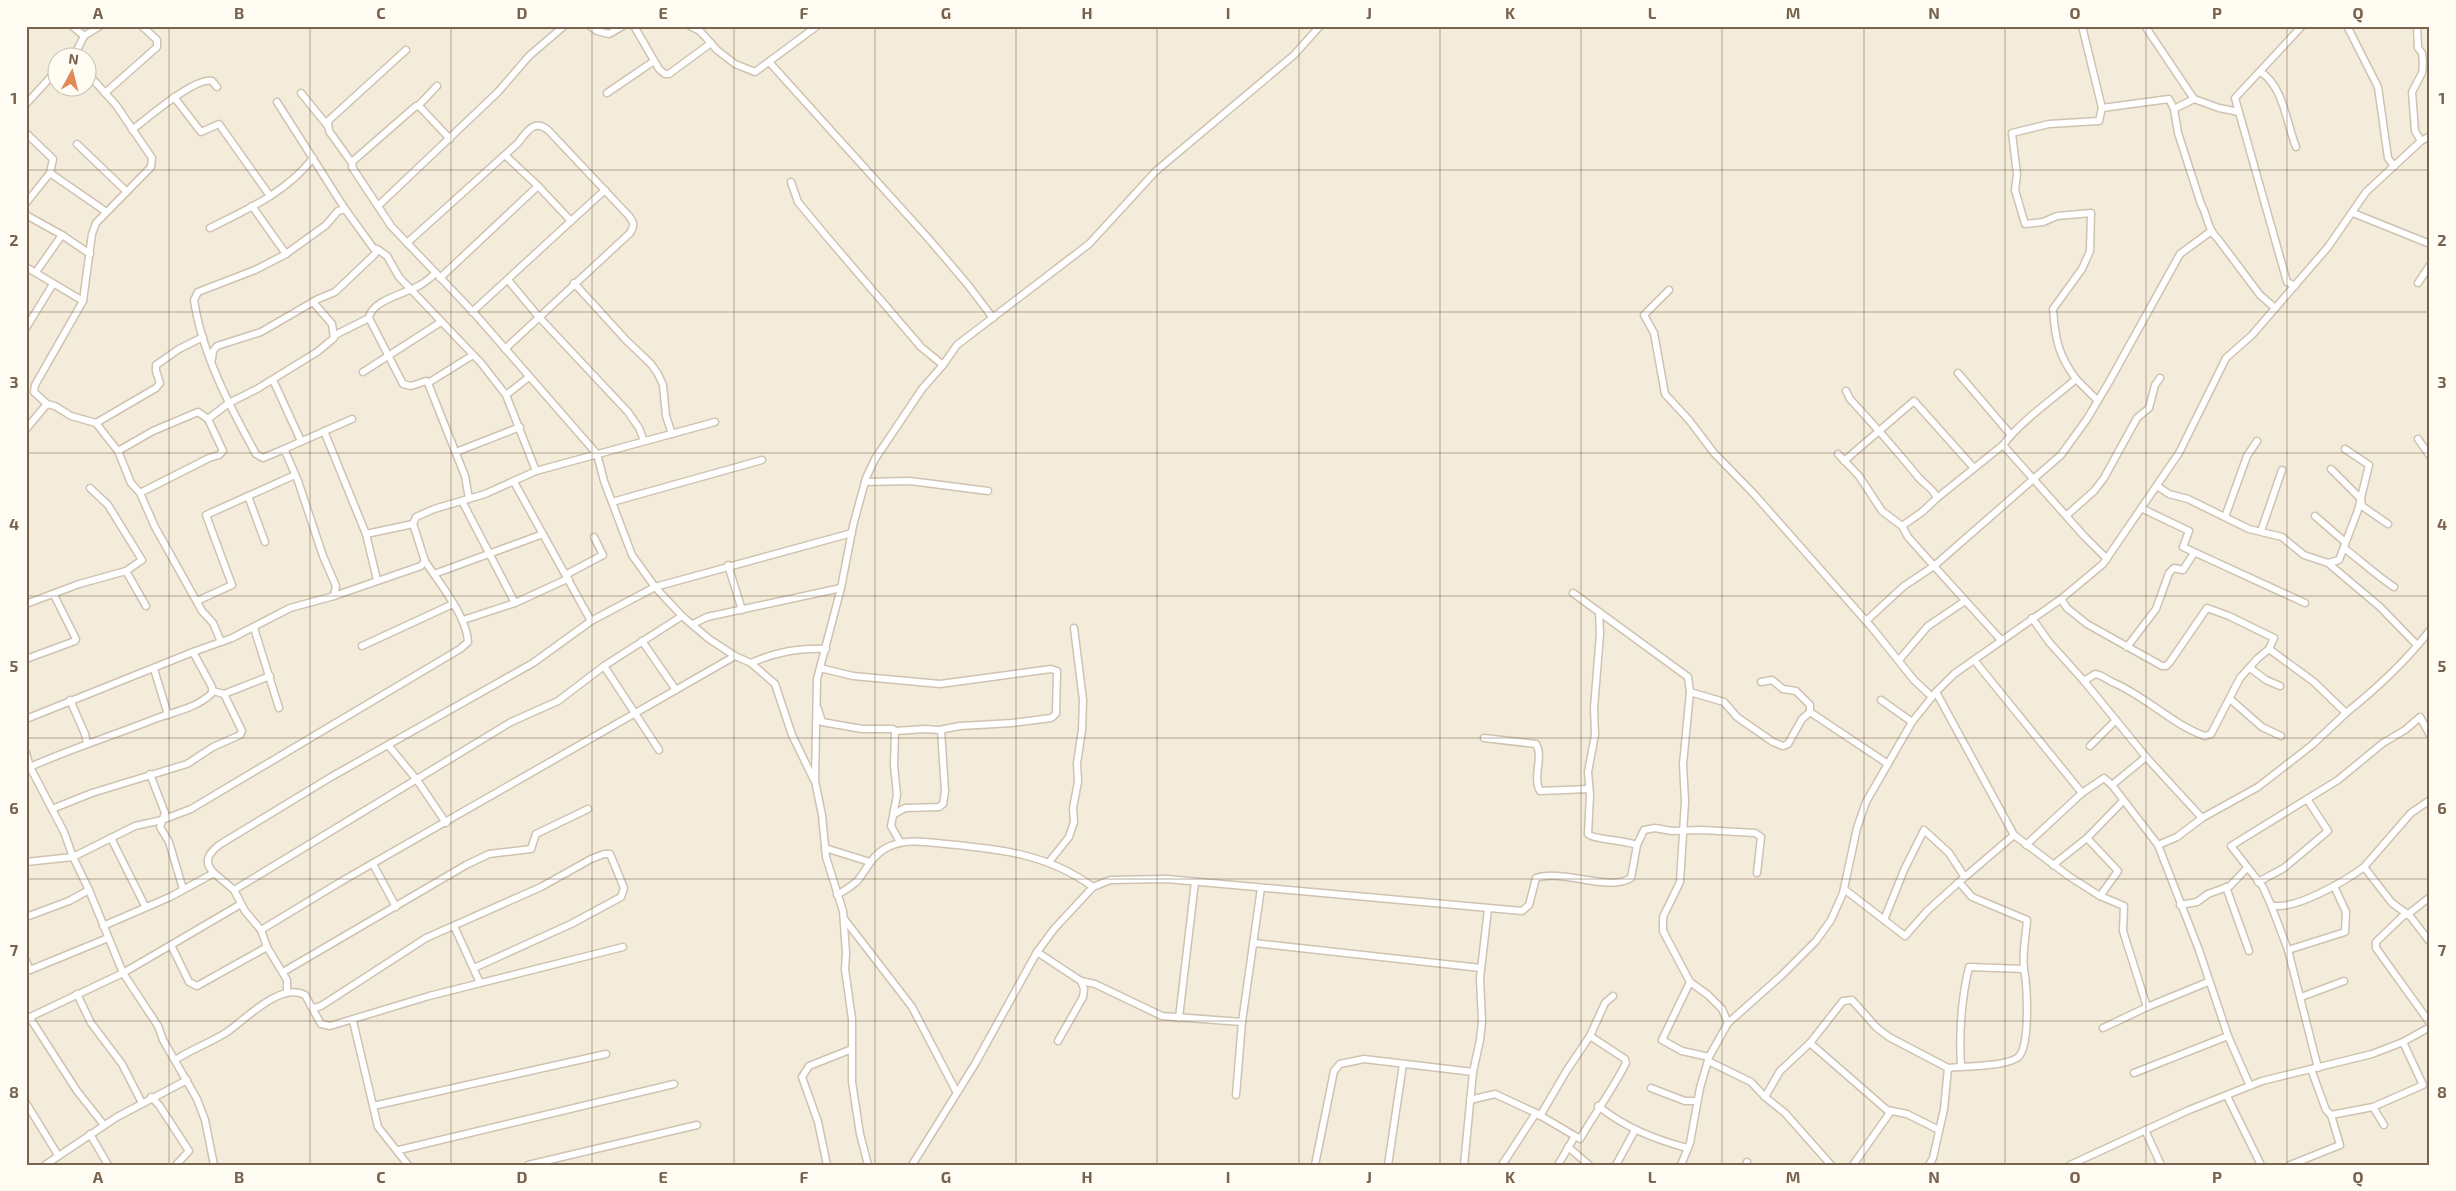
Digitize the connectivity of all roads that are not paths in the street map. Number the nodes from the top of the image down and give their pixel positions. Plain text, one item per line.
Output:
1 (72, 26) edge
2 (100, 26) edge
3 (142, 26) edge
4 (564, 26) edge
5 (590, 26) edge
6 (623, 26) edge
7 (634, 26) edge
8 (690, 26) edge
9 (817, 26) edge
10 (1320, 26) edge
11 (2082, 26) edge
12 (2145, 26) edge
13 (2302, 26) edge
14 (2348, 26) edge
15 (2417, 26) edge
16 (84, 36) junction
17 (711, 43) junction
18 (77, 48) edge
19 (406, 50) dead end
20 (654, 61) junction
21 (770, 63) junction
22 (2261, 72) junction
23 (48, 80) edge
24 (98, 86) edge
25 (437, 86) dead end
26 (217, 87) dead end
27 (104, 93) junction
28 (301, 93) dead end
29 (607, 93) dead end
30 (174, 97) junction
31 (2194, 99) junction
32 (277, 102) dead end
33 (26, 104) edge
34 (418, 106) junction
35 (2102, 108) junction
36 (2174, 109) junction
37 (2239, 112) junction
38 (327, 125) junction
39 (132, 130) junction
40 (26, 133) edge
41 (2430, 136) edge
42 (450, 139) junction
43 (2421, 141) junction
44 (77, 144) dead end
45 (2296, 147) dead end
46 (505, 154) junction
47 (313, 158) junction
48 (352, 164) junction
49 (2394, 166) junction
50 (50, 173) junction
51 (790, 182) dead end
52 (538, 186) junction
53 (605, 190) junction
54 (126, 191) junction
55 (270, 196) junction
56 (26, 203) edge
57 (252, 206) junction
58 (378, 206) junction
59 (345, 209) junction
60 (105, 211) junction
61 (2353, 213) junction
62 (26, 215) edge
63 (571, 221) junction
64 (210, 228) dead end
65 (2210, 232) junction
66 (62, 235) junction
67 (407, 243) junction
68 (2430, 244) edge
69 (377, 249) junction
70 (90, 254) junction
71 (286, 254) junction
72 (2430, 265) edge
73 (26, 267) edge
74 (36, 272) junction
75 (438, 275) junction
76 (508, 280) junction
77 (574, 283) junction
78 (2418, 283) dead end
79 (53, 284) junction
80 (2294, 286) junction
81 (412, 289) junction
82 (1669, 290) dead end
83 (83, 300) junction
84 (313, 302) junction
85 (2275, 308) junction
86 (472, 312) junction
87 (538, 316) junction
88 (370, 318) junction
89 (993, 318) junction
90 (442, 322) junction
91 (26, 328) edge
92 (334, 335) junction
93 (203, 337) junction
94 (505, 349) junction
95 (388, 355) junction
96 (474, 355) junction
97 (212, 360) junction
98 (943, 365) junction
99 (363, 372) dead end
100 (1958, 373) dead end
101 (529, 377) junction
102 (2076, 378) junction
103 (2160, 378) dead end
104 (273, 380) junction
105 (428, 383) junction
106 (1846, 391) dead end
107 (506, 395) junction
108 (2097, 400) junction
109 (228, 403) junction
110 (47, 404) junction
111 (208, 419) junction
112 (352, 419) dead end
113 (715, 422) dead end
114 (96, 423) junction
115 (520, 427) junction
116 (26, 429) edge
117 (324, 431) junction
118 (1880, 431) junction
119 (672, 434) junction
120 (2011, 435) junction
121 (2418, 439) dead end
122 (644, 441) junction
123 (301, 442) junction
124 (2256, 442) dead end
125 (2003, 445) junction
126 (2345, 449) dead end
127 (282, 450) junction
128 (118, 451) junction
129 (456, 452) junction
130 (597, 454) junction
131 (1838, 454) dead end
132 (2430, 456) edge
133 (762, 460) dead end
134 (1844, 461) junction
135 (1973, 467) junction
136 (2330, 469) dead end
137 (2282, 470) dead end
138 (536, 471) junction
139 (295, 475) junction
140 (2034, 478) junction
141 (514, 482) junction
142 (865, 482) junction
143 (2158, 486) junction
144 (90, 488) dead end
145 (988, 491) dead end
146 (140, 493) junction
147 (248, 496) junction
148 (1937, 498) junction
149 (469, 499) junction
150 (2361, 499) junction
151 (462, 501) junction
152 (612, 502) junction
153 (2143, 508) junction
154 (2067, 515) junction
155 (2315, 516) dead end
156 (2225, 517) junction
157 (413, 524) junction
158 (2388, 524) dead end
159 (1902, 526) junction
160 (2261, 531) junction
161 (852, 533) junction
162 (366, 534) junction
163 (543, 534) junction
164 (594, 537) dead end
165 (265, 542) dead end
166 (2345, 545) junction
167 (489, 553) junction
168 (2194, 553) junction
169 (2107, 559) junction
170 (425, 561) junction
171 (2328, 563) junction
172 (728, 565) junction
173 (1934, 566) junction
174 (126, 570) junction
175 (434, 574) junction
176 (567, 579) junction
177 (378, 580) junction
178 (655, 587) junction
179 (2394, 587) dead end
180 (841, 588) junction
181 (1573, 593) dead end
182 (54, 595) junction
183 (334, 596) junction
184 (2061, 599) junction
185 (1965, 600) junction
186 (197, 601) junction
187 (516, 603) junction
188 (2305, 603) dead end
189 (26, 604) edge
190 (453, 604) junction
191 (146, 606) dead end
192 (742, 610) junction
193 (1600, 612) junction
194 (682, 616) junction
195 (2032, 618) junction
196 (463, 620) junction
197 (591, 621) junction
198 (1866, 621) junction
199 (693, 624) junction
200 (254, 628) junction
201 (1074, 628) dead end
202 (2429, 633) edge
203 (2001, 640) junction
204 (642, 641) junction
205 (221, 642) junction
206 (362, 646) dead end
207 (2417, 646) junction
208 (2127, 648) junction
209 (2270, 649) junction
210 (826, 650) junction
211 (193, 652) junction
212 (735, 656) junction
213 (26, 660) edge
214 (1899, 660) junction
215 (1974, 660) junction
216 (750, 663) junction
217 (604, 666) junction
218 (820, 668) junction
219 (2250, 668) junction
220 (154, 669) junction
221 (270, 676) junction
222 (2084, 681) junction
223 (1761, 682) dead end
224 (2280, 686) dead end
225 (676, 690) junction
226 (213, 691) junction
227 (1690, 692) junction
228 (224, 694) junction
229 (1934, 695) junction
230 (2230, 699) junction
231 (70, 700) junction
232 (1882, 700) dead end
233 (816, 703) junction
234 (279, 708) dead end
235 (1810, 712) junction
236 (2346, 713) junction
237 (636, 714) junction
238 (168, 715) junction
239 (26, 719) edge
240 (2116, 720) junction
241 (1912, 722) junction
242 (941, 730) junction
243 (895, 731) junction
244 (2430, 734) edge
245 (2281, 736) dead end
246 (1484, 738) dead end
247 (86, 743) junction
248 (388, 745) junction
249 (2090, 746) dead end
250 (659, 750) dead end
251 (26, 753) edge
252 (2146, 756) junction
253 (1888, 764) junction
254 (30, 767) junction
255 (150, 774) junction
256 (417, 780) junction
257 (815, 781) junction
258 (2112, 785) junction
259 (1589, 790) junction
260 (2082, 793) junction
261 (2307, 799) junction
262 (2430, 800) edge
263 (2123, 801) junction
264 (52, 809) junction
265 (588, 809) dead end
266 (894, 814) junction
267 (2202, 818) junction
268 (162, 820) junction
269 (446, 823) junction
270 (1683, 831) junction
271 (2014, 835) junction
272 (112, 838) junction
273 (2087, 838) junction
274 (900, 842) junction
275 (1637, 845) junction
276 (2026, 845) junction
277 (2158, 845) junction
278 (825, 848) junction
279 (73, 857) junction
280 (26, 862) edge
281 (870, 862) junction
282 (1050, 862) junction
283 (373, 864) junction
284 (2053, 865) junction
285 (2364, 866) junction
286 (2247, 868) junction
287 (214, 873) junction
288 (1757, 874) dead end
289 (1964, 876) junction
290 (1195, 882) junction
291 (1958, 882) junction
292 (2258, 882) junction
293 (2334, 886) junction
294 (1093, 887) junction
295 (2226, 887) junction
296 (1260, 888) junction
297 (183, 889) junction
298 (1844, 889) junction
299 (89, 890) junction
300 (234, 890) junction
301 (837, 895) junction
302 (2100, 896) junction
303 (2430, 896) edge
304 (242, 904) junction
305 (2180, 905) junction
306 (2271, 905) junction
307 (144, 906) junction
308 (396, 907) junction
309 (1488, 909) junction
310 (2406, 914) junction
311 (26, 917) edge
312 (844, 919) junction
313 (1884, 920) junction
314 (103, 926) junction
315 (454, 926) junction
316 (261, 930) junction
317 (108, 938) junction
318 (2430, 942) edge
319 (1254, 944) junction
320 (172, 945) junction
321 (267, 947) junction
322 (624, 947) dead end
323 (2288, 950) junction
324 (2249, 951) dead end
325 (1037, 952) junction
326 (26, 962) edge
327 (474, 968) junction
328 (1481, 968) junction
329 (2024, 968) junction
330 (28, 971) edge
331 (283, 972) junction
332 (123, 973) junction
333 (1081, 981) junction
334 (2344, 981) dead end
335 (1690, 982) junction
336 (2208, 982) junction
337 (480, 983) junction
338 (287, 993) junction
339 (76, 994) junction
340 (1613, 996) dead end
341 (2301, 997) junction
342 (311, 1006) junction
343 (2147, 1007) junction
344 (1179, 1018) junction
345 (28, 1019) edge
346 (353, 1021) junction
347 (1242, 1022) junction
348 (1728, 1023) junction
349 (2430, 1023) edge
350 (2430, 1027) edge
351 (2103, 1028) dead end
352 (1590, 1036) junction
353 (2228, 1036) junction
354 (1058, 1041) dead end
355 (2403, 1042) junction
356 (1810, 1043) junction
357 (852, 1049) junction
358 (606, 1054) dead end
359 (1708, 1059) junction
360 (175, 1060) junction
361 (1403, 1064) junction
362 (1961, 1067) junction
363 (1948, 1068) junction
364 (2315, 1068) junction
365 (1473, 1072) junction
366 (2134, 1073) dead end
367 (187, 1080) junction
368 (674, 1084) dead end
369 (2250, 1086) junction
370 (1651, 1088) dead end
371 (956, 1091) junction
372 (1236, 1094) dead end
373 (2227, 1096) junction
374 (151, 1097) junction
375 (1765, 1097) junction
376 (1470, 1100) junction
377 (1697, 1101) junction
378 (26, 1103) edge
379 (142, 1103) junction
380 (373, 1106) junction
381 (1598, 1106) junction
382 (2373, 1107) junction
383 (1891, 1111) junction
384 (1538, 1114) junction
385 (2331, 1115) junction
386 (697, 1125) dead end
387 (2384, 1125) dead end
388 (104, 1126) junction
389 (1635, 1130) junction
390 (1938, 1130) junction
391 (2144, 1130) junction
392 (90, 1134) junction
393 (1575, 1136) junction
394 (1568, 1147) junction
395 (1687, 1148) junction
396 (399, 1150) junction
397 (58, 1155) junction
398 (1930, 1164) edge
399 (2072, 1164) edge
400 (44, 1165) edge
401 (108, 1165) edge
402 (176, 1165) edge
403 (214, 1165) edge
404 (408, 1165) edge
405 (528, 1165) edge
406 (827, 1165) edge
407 (868, 1165) edge
408 (912, 1165) edge
409 (1316, 1165) edge
410 (1388, 1165) edge
411 (1464, 1165) edge
412 (1502, 1165) edge
413 (1558, 1165) edge
414 (1589, 1165) edge
415 (1616, 1165) edge
416 (1681, 1165) edge
417 (1831, 1165) edge
418 (1853, 1165) edge
419 (2161, 1165) edge
420 (2260, 1165) edge
421 (2290, 1165) edge

1 - 16 street
2 - 16 street
3 - 27 street
4 - 42 street
5 - 6 street
7 - 20 street
8 - 17 street
9 - 21 street
10 - 89 street
11 - 35 street
12 - 31 street
13 - 22 street
14 - 49 street
15 - 43 street
16 - 18 street
17 - 20 street
17 - 21 street
19 - 38 street
20 - 29 street
21 - 89 street
22 - 37 street
22 - 45 street
23 - 33 street
24 - 27 street
25 - 34 street
26 - 30 street
27 - 39 street
28 - 38 street
30 - 39 street
30 - 55 street
31 - 36 street
31 - 37 street
32 - 47 street
34 - 42 street
34 - 48 street
35 - 36 street
35 - 102 street
36 - 65 street
37 - 80 street
38 - 48 street
39 - 54 street
40 - 50 street
41 - 43 street
42 - 58 street
43 - 49 street
44 - 54 street
46 - 52 street
46 - 53 street
46 - 67 street
47 - 55 street
47 - 59 street
48 - 58 street
49 - 61 street
50 - 56 street
50 - 60 street
51 - 98 street
52 - 63 street
52 - 75 street
53 - 63 street
53 - 77 street
54 - 60 street
55 - 57 street
57 - 64 street
57 - 71 street
58 - 67 street
59 - 69 street
59 - 71 street
60 - 70 street
61 - 68 street
61 - 80 street
62 - 66 street
63 - 76 street
65 - 85 street
65 - 108 street
66 - 70 street
66 - 74 street
67 - 75 street
69 - 81 street
69 - 84 street
70 - 83 street
71 - 93 street
72 - 78 street
73 - 74 street
74 - 79 street
75 - 81 street
75 - 86 street
76 - 86 street
76 - 87 street
77 - 87 street
77 - 119 street
79 - 83 street
79 - 91 street
80 - 85 street
81 - 88 street
81 - 90 street
82 - 198 street
83 - 110 street
84 - 92 street
84 - 97 street
85 - 143 street
86 - 94 street
87 - 94 street
87 - 122 street
88 - 92 street
88 - 95 street
89 - 98 street
90 - 95 street
90 - 96 street
92 - 104 street
93 - 97 street
93 - 114 street
94 - 101 street
95 - 99 street
95 - 105 street
96 - 105 street
96 - 107 street
97 - 109 street
98 - 142 street
100 - 120 street
101 - 107 street
101 - 130 street
102 - 108 street
102 - 120 street
103 - 154 street
104 - 109 street
104 - 123 street
105 - 129 street
106 - 118 street
107 - 115 street
108 - 140 street
109 - 111 street
109 - 127 street
110 - 114 street
110 - 116 street
111 - 128 street
111 - 146 street
112 - 117 street
113 - 119 street
114 - 128 street
115 - 129 street
115 - 138 street
117 - 123 street
117 - 162 street
118 - 134 street
118 - 135 street
118 - 148 street
119 - 122 street
120 - 125 street
121 - 132 street
122 - 130 street
123 - 127 street
124 - 156 street
125 - 135 street
125 - 140 street
126 - 150 street
127 - 139 street
128 - 146 street
129 - 149 street
130 - 138 street
130 - 152 street
131 - 134 street
133 - 152 street
134 - 159 street
135 - 148 street
136 - 150 street
137 - 160 street
138 - 141 street
139 - 147 street
139 - 183 street
140 - 154 street
140 - 173 street
141 - 149 street
141 - 163 street
142 - 145 street
142 - 161 street
143 - 153 street
143 - 156 street
144 - 174 street
146 - 186 street
147 - 165 street
147 - 186 street
148 - 159 street
149 - 151 street
150 - 158 street
150 - 166 street
151 - 157 street
151 - 167 street
152 - 178 street
153 - 168 street
153 - 169 street
154 - 169 street
155 - 166 street
156 - 160 street
157 - 162 street
157 - 170 street
159 - 173 street
160 - 171 street
161 - 172 street
161 - 180 street
162 - 177 street
163 - 167 street
163 - 176 street
164 - 176 street
166 - 171 street
166 - 179 street
167 - 175 street
167 - 187 street
168 - 188 street
168 - 208 street
169 - 184 street
170 - 175 street
170 - 177 street
171 - 207 street
172 - 178 street
172 - 192 street
173 - 185 street
173 - 198 street
174 - 182 street
174 - 191 street
175 - 190 street
176 - 187 street
176 - 197 street
177 - 183 street
178 - 194 street
178 - 197 street
180 - 192 street
180 - 210 street
181 - 193 street
182 - 189 street
182 - 213 street
183 - 200 street
184 - 195 street
184 - 208 street
185 - 203 street
185 - 214 street
186 - 205 street
187 - 196 street
190 - 196 street
190 - 206 street
192 - 199 street
193 - 227 street
193 - 259 street
194 - 199 street
194 - 204 street
195 - 203 street
195 - 222 street
196 - 268 street
197 - 248 street
198 - 214 street
199 - 212 street
200 - 205 street
200 - 221 street
201 - 282 street
202 - 207 street
203 - 215 street
204 - 217 street
204 - 225 street
205 - 211 street
207 - 236 street
208 - 209 street
209 - 219 street
209 - 236 street
210 - 216 street
210 - 218 street
211 - 220 street
211 - 226 street
212 - 216 street
212 - 225 street
214 - 229 street
215 - 229 street
215 - 260 street
216 - 257 street
217 - 237 street
217 - 256 street
218 - 233 street
218 - 242 street
219 - 224 street
219 - 230 street
220 - 231 street
220 - 238 street
221 - 228 street
221 - 234 street
222 - 230 street
222 - 240 street
223 - 235 street
225 - 237 street
226 - 228 street
226 - 238 street
227 - 235 street
227 - 270 street
228 - 255 street
229 - 241 street
229 - 271 street
230 - 245 street
231 - 239 street
231 - 247 street
232 - 241 street
233 - 243 street
233 - 257 street
235 - 253 street
236 - 267 street
237 - 250 street
237 - 269 street
238 - 247 street
240 - 249 street
240 - 252 street
241 - 253 street
242 - 243 street
242 - 266 street
243 - 266 street
244 - 261 street
246 - 259 street
247 - 254 street
248 - 256 street
248 - 287 street
251 - 254 street
252 - 258 street
252 - 267 street
253 - 298 street
254 - 264 street
255 - 264 street
255 - 268 street
256 - 269 street
256 - 300 street
257 - 278 street
258 - 260 street
258 - 263 street
259 - 275 street
260 - 276 street
261 - 286 street
261 - 292 street
262 - 285 street
263 - 273 street
263 - 277 street
264 - 279 street
265 - 308 street
266 - 274 street
267 - 277 street
268 - 272 street
268 - 297 street
269 - 283 street
270 - 275 street
270 - 288 street
270 - 335 street
271 - 276 street
271 - 289 street
272 - 279 street
272 - 307 street
273 - 284 street
273 - 302 street
274 - 281 street
274 - 282 street
275 - 309 street
276 - 284 street
277 - 305 street
278 - 281 street
278 - 301 street
279 - 280 street
279 - 299 street
281 - 301 street
282 - 294 street
283 - 308 street
283 - 316 street
284 - 302 street
285 - 293 street
285 - 310 street
286 - 292 street
286 - 295 street
287 - 297 street
287 - 300 street
289 - 291 street
289 - 313 street
290 - 294 street
290 - 296 street
290 - 344 street
291 - 313 street
291 - 329 street
292 - 306 street
293 - 306 street
293 - 323 street
294 - 325 street
295 - 305 street
295 - 324 street
296 - 309 street
296 - 319 street
297 - 307 street
298 - 313 street
298 - 348 street
299 - 311 street
299 - 314 street
300 - 304 street
301 - 312 street
302 - 343 street
303 - 310 street
304 - 316 street
304 - 320 street
305 - 336 street
306 - 323 street
307 - 314 street
308 - 331 street
309 - 328 street
310 - 318 street
310 - 349 street
312 - 357 street
312 - 371 street
314 - 317 street
315 - 327 street
315 - 327 street
315 - 342 street
316 - 321 street
317 - 330 street
317 - 332 street
319 - 328 street
319 - 347 street
320 - 321 street
320 - 332 street
321 - 331 street
322 - 337 street
323 - 341 street
325 - 333 street
325 - 371 street
326 - 330 street
327 - 337 street
328 - 365 street
329 - 362 street
329 - 362 street
331 - 338 street
332 - 339 street
332 - 360 street
333 - 344 street
333 - 354 street
334 - 341 street
335 - 348 street
335 - 359 street
336 - 343 street
336 - 353 street
337 - 346 street
338 - 342 street
338 - 360 street
339 - 345 street
339 - 379 street
340 - 352 street
341 - 364 street
342 - 346 street
343 - 351 street
344 - 347 street
345 - 388 street
346 - 380 street
347 - 372 street
348 - 359 street
350 - 355 street
352 - 381 street
352 - 384 street
353 - 366 street
353 - 369 street
355 - 364 street
355 - 382 street
356 - 363 street
356 - 375 street
356 - 383 street
357 - 406 street
357 - 407 street
358 - 380 street
359 - 375 street
359 - 377 street
360 - 367 street
361 - 365 street
361 - 409 street
361 - 410 street
362 - 363 street
363 - 390 street
364 - 369 street
364 - 385 street
365 - 376 street
367 - 374 street
367 - 403 street
368 - 396 street
369 - 373 street
370 - 377 street
371 - 408 street
373 - 391 street
373 - 420 street
374 - 379 street
374 - 402 street
375 - 417 street
376 - 384 street
376 - 411 street
377 - 395 street
378 - 397 street
379 - 388 street
380 - 396 street
381 - 389 street
381 - 393 street
382 - 385 street
382 - 387 street
383 - 390 street
383 - 418 street
384 - 393 street
384 - 412 street
385 - 421 street
386 - 405 street
388 - 392 street
389 - 395 street
389 - 415 street
390 - 398 street
391 - 399 street
391 - 419 street
392 - 397 street
392 - 401 street
393 - 394 street
394 - 413 street
394 - 414 street
395 - 416 street
396 - 404 street
397 - 400 street

